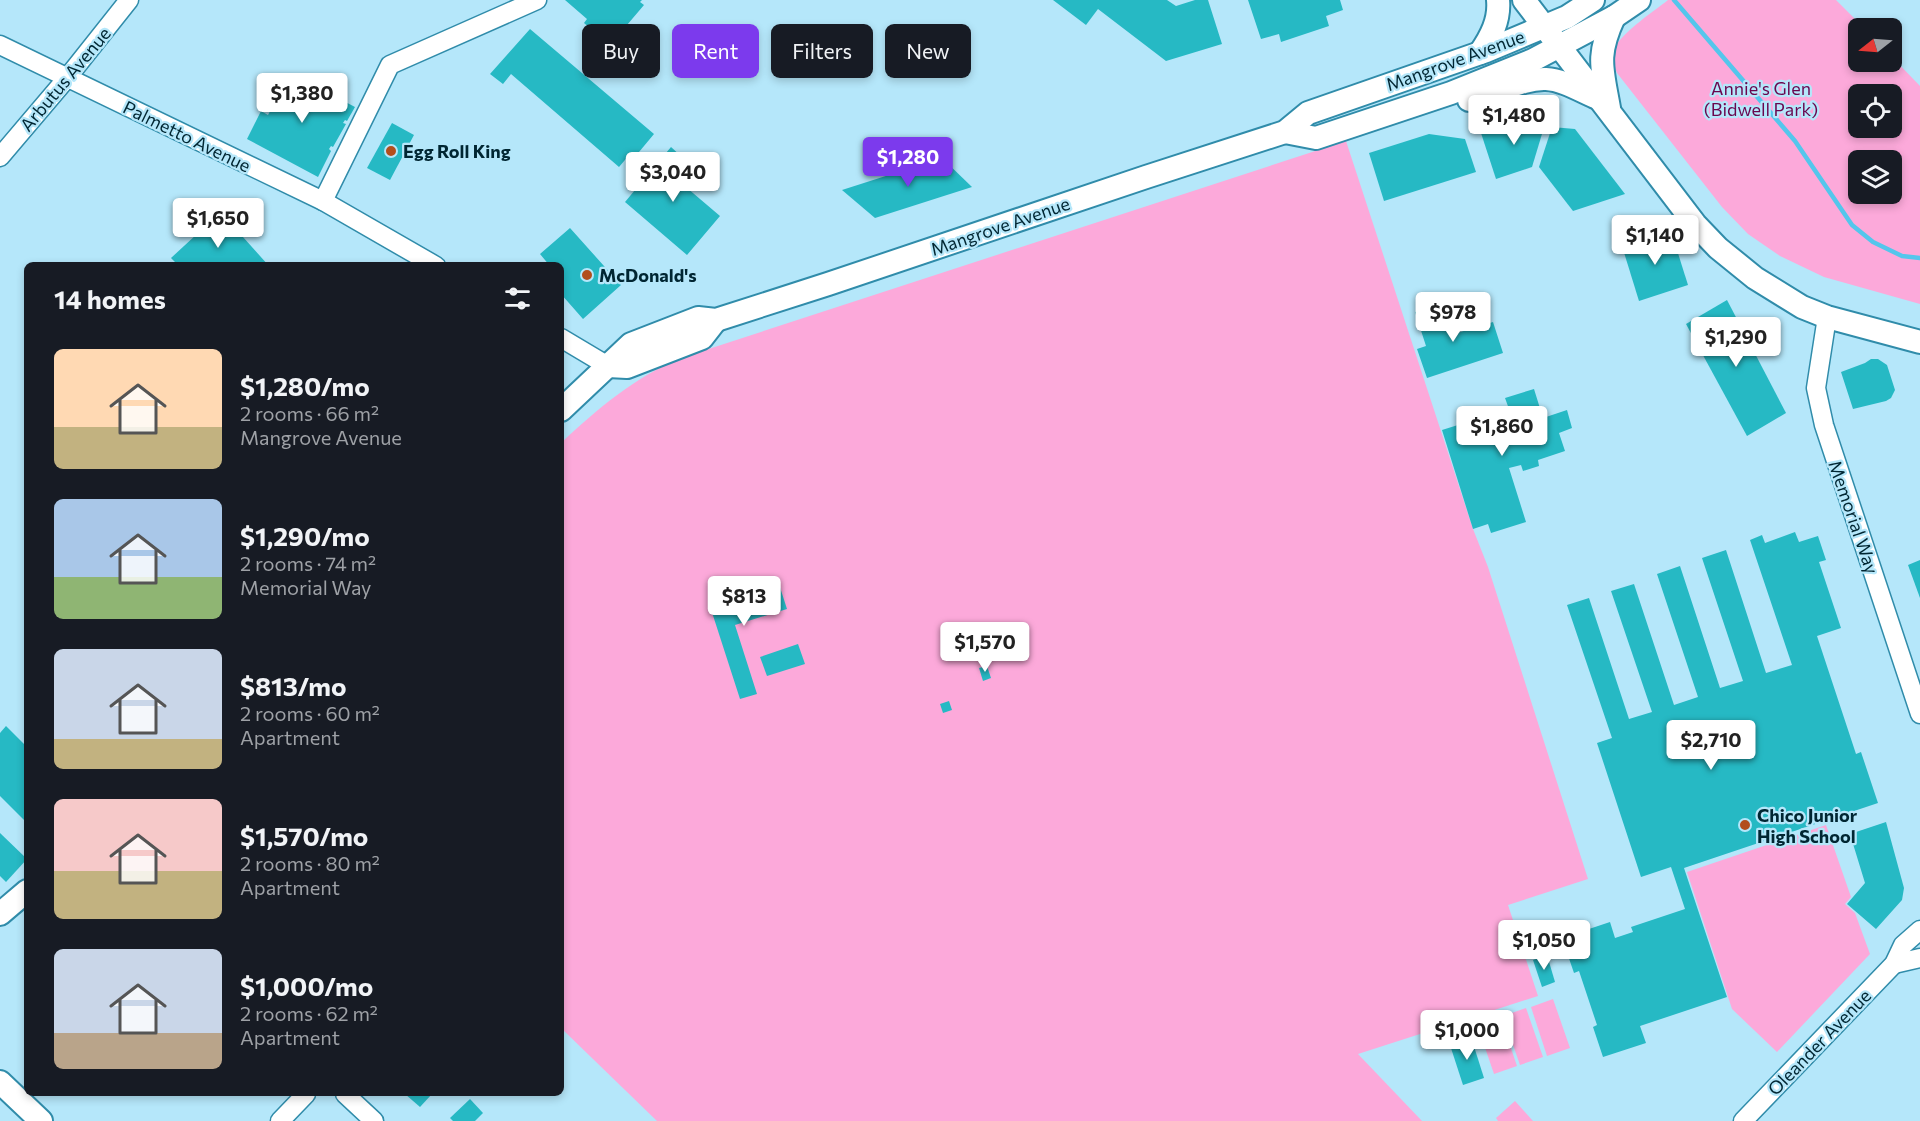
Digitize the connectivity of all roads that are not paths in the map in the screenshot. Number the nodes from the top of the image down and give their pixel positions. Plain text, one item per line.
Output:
1 (129, 0) edge
2 (537, 0) edge
3 (1498, 0) edge
4 (1524, 0) edge
5 (1593, 0) edge
6 (1639, 0) edge
7 (1614, 17) junction
8 (1543, 27) junction
9 (0, 45) edge
10 (1559, 47) junction
11 (1480, 53) junction
12 (67, 78) junction
13 (1438, 97) junction
14 (1604, 106) junction
15 (1285, 132) junction
16 (0, 157) edge
17 (323, 201) junction
18 (429, 262) edge
19 (1827, 317) junction
20 (564, 340) edge
21 (1920, 342) edge
22 (608, 366) junction
23 (564, 407) edge
24 (1920, 714) edge
25 (24, 894) edge
26 (0, 914) edge
27 (1920, 930) edge
28 (1920, 958) edge
29 (1894, 964) junction
30 (0, 1082) edge
31 (304, 1096) edge
32 (347, 1096) edge
33 (41, 1121) edge
34 (280, 1121) edge
35 (374, 1121) edge
36 (1743, 1121) edge

1 - 12 street, Arbutus Avenue
2 - 17 street
3 - 11 street
4 - 8 street
5 - 8 street, Mangrove Avenue
6 - 7 street, Mangrove Avenue
7 - 10 street, Mangrove Avenue
7 - 14 street
8 - 10 street
8 - 11 street, Mangrove Avenue
9 - 12 street, Palmetto Avenue
10 - 13 street, Mangrove Avenue
10 - 14 street
11 - 15 street, Mangrove Avenue
12 - 16 street, Arbutus Avenue
12 - 17 street, Palmetto Avenue
13 - 14 street
13 - 15 street, Mangrove Avenue
14 - 19 street
15 - 22 street, Mangrove Avenue
17 - 18 street, Palmetto Avenue
19 - 21 street
19 - 24 street, Memorial Way
20 - 22 street
22 - 23 street
25 - 26 street
27 - 29 street, Oleander Avenue
28 - 29 street
29 - 36 street, Oleander Avenue
30 - 33 street
31 - 34 street
32 - 35 street

